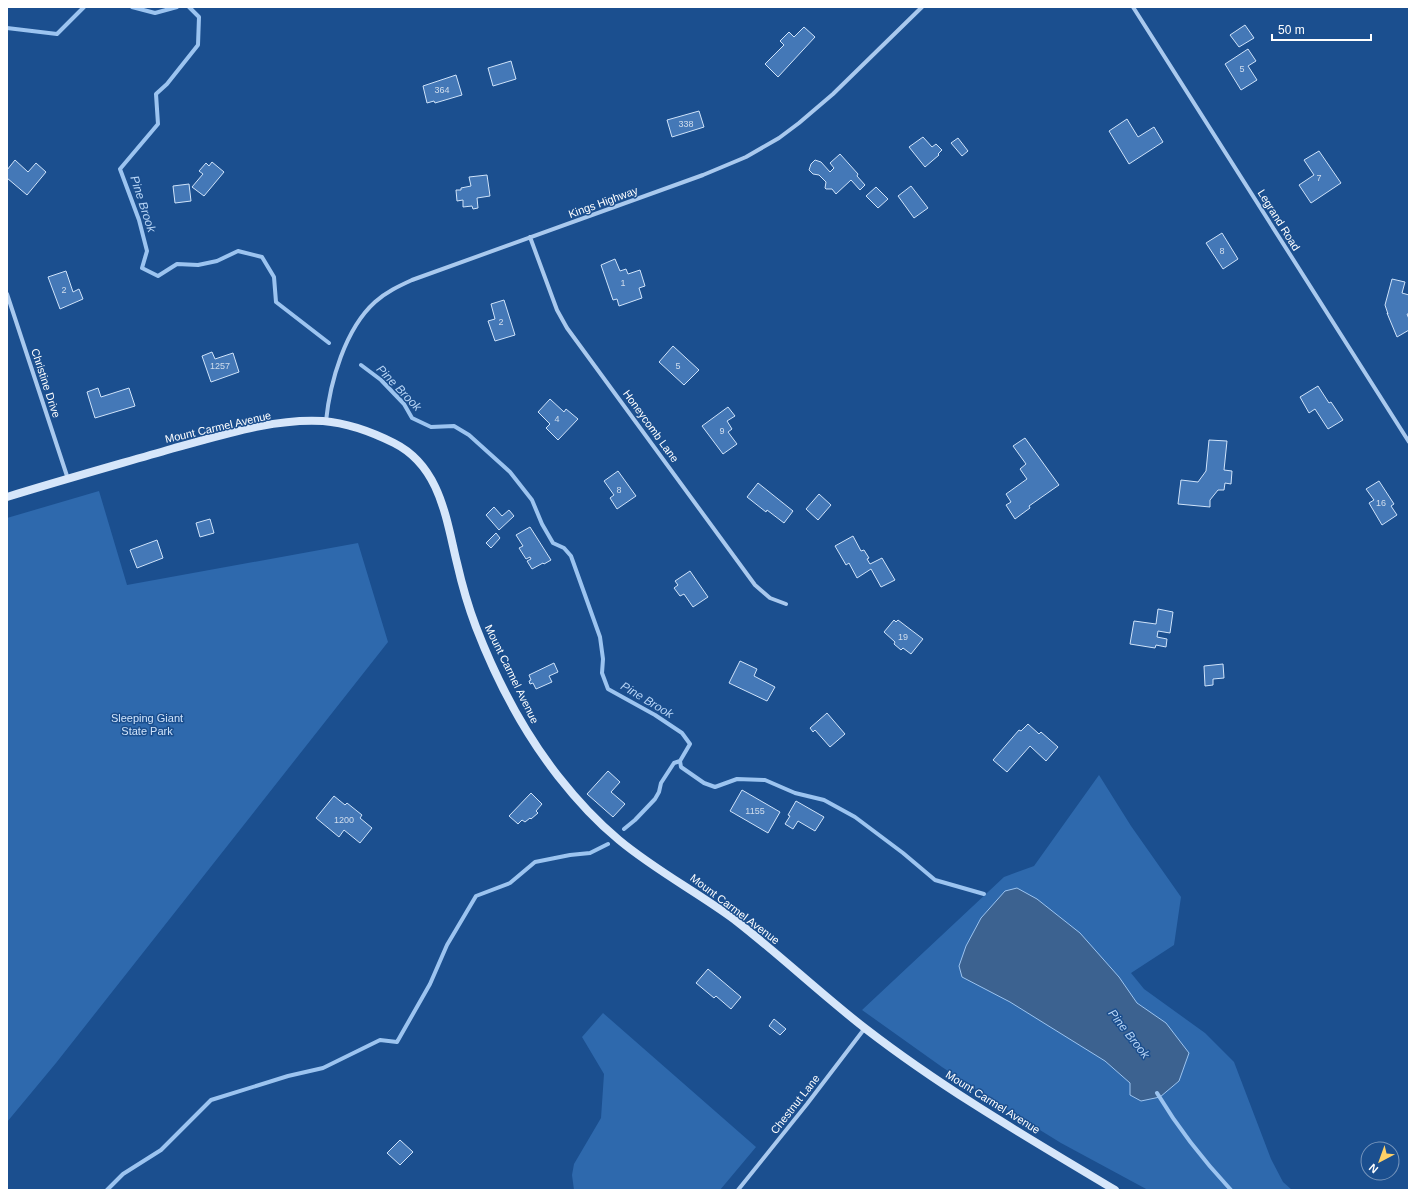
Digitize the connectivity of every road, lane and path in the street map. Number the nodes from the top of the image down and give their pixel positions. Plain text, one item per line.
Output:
1 (922, 7) edge
2 (1134, 7) edge
3 (530, 237) junction
4 (7, 294) edge
5 (326, 421) junction
6 (1409, 442) edge
7 (68, 479) junction
8 (7, 496) edge
9 (786, 604) dead end
10 (865, 1028) junction
11 (738, 1190) edge
12 (1115, 1190) edge

1 - 3 street, Kings Highway
2 - 6 street, Legrand Road
3 - 5 street, Kings Highway
3 - 9 street, Honeycomb Lane
4 - 7 street, Christine Drive
5 - 7 main road, Mount Carmel Avenue
5 - 10 main road, Mount Carmel Avenue
7 - 8 main road, Mount Carmel Avenue
10 - 11 street, Chestnut Lane
10 - 12 main road, Mount Carmel Avenue

